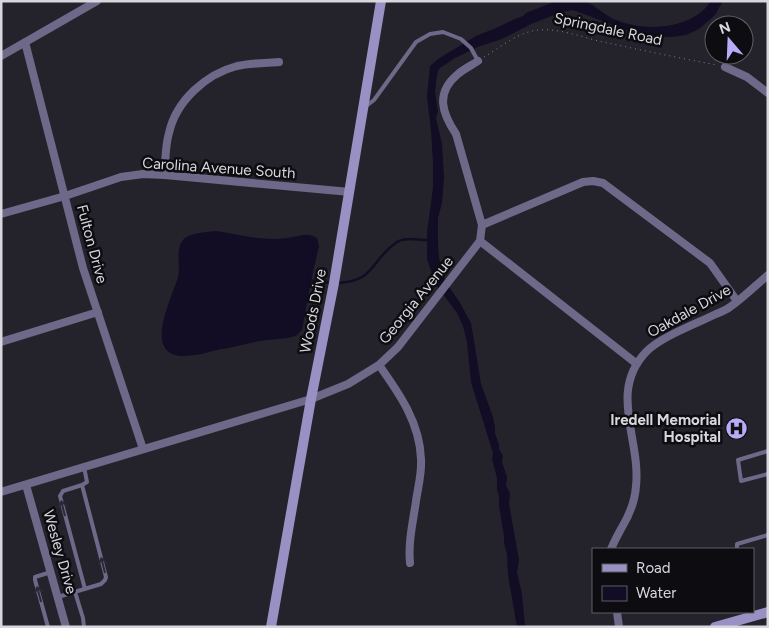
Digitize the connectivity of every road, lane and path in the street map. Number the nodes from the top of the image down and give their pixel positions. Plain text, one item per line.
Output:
1 (97, 1) edge
2 (381, 1) edge
3 (25, 42) junction
4 (1, 56) edge
5 (476, 58) junction
6 (279, 62) dead end
7 (725, 67) joint
8 (768, 93) edge
9 (364, 108) junction
10 (165, 175) junction
11 (350, 192) junction
12 (65, 196) junction
13 (1, 214) edge
14 (482, 225) junction
15 (480, 241) junction
16 (768, 275) edge
17 (737, 301) junction
18 (98, 312) junction
19 (1, 342) edge
20 (637, 364) junction
21 (379, 365) junction
22 (311, 399) junction
23 (143, 449) junction
24 (768, 451) edge
25 (84, 467) junction
26 (768, 474) edge
27 (26, 484) junction
28 (82, 485) junction
29 (1, 492) edge
30 (768, 535) edge
31 (611, 548) edge
32 (736, 548) edge
33 (410, 563) dead end
34 (51, 572) junction
35 (85, 589) junction
36 (75, 592) junction
37 (58, 596) junction
38 (768, 612) edge
39 (617, 613) edge
40 (48, 627) edge
41 (66, 627) edge
42 (84, 627) edge
43 (271, 627) edge
44 (619, 627) edge
45 (714, 627) edge

1 - 3 street
2 - 9 street, Woods Drive
3 - 4 street
3 - 12 street, Fulton Drive
5 - 7 path, Springdale Road
5 - 9 lane
5 - 14 street
6 - 10 street
7 - 8 street
9 - 11 street, Woods Drive
10 - 11 street, Carolina Avenue South
10 - 12 street, Carolina Avenue South
11 - 22 street, Woods Drive
12 - 13 street, Carolina Avenue South
12 - 18 street, Fulton Drive
14 - 15 street, Georgia Avenue
14 - 17 street
15 - 20 street
15 - 21 street, Georgia Avenue
16 - 17 street, Oakdale Drive
17 - 20 street, Oakdale Drive
18 - 19 street
18 - 23 street, Fulton Drive
20 - 31 street, Oakdale Drive
21 - 22 street, Georgia Avenue
21 - 33 street
22 - 23 street, Georgia Avenue
22 - 43 street, Woods Drive
23 - 25 street, Georgia Avenue
24 - 26 lane
25 - 27 street, Georgia Avenue
25 - 28 lane
27 - 29 street, Georgia Avenue
27 - 34 street, Wesley Drive
35 -> 28 lane
35 -> 28 lane
30 - 32 lane
34 - 37 street, Wesley Drive
40 -> 34 lane
35 - 36 lane
36 - 37 lane
36 - 42 lane
37 - 41 street, Wesley Drive
38 - 45 street
39 - 44 street

